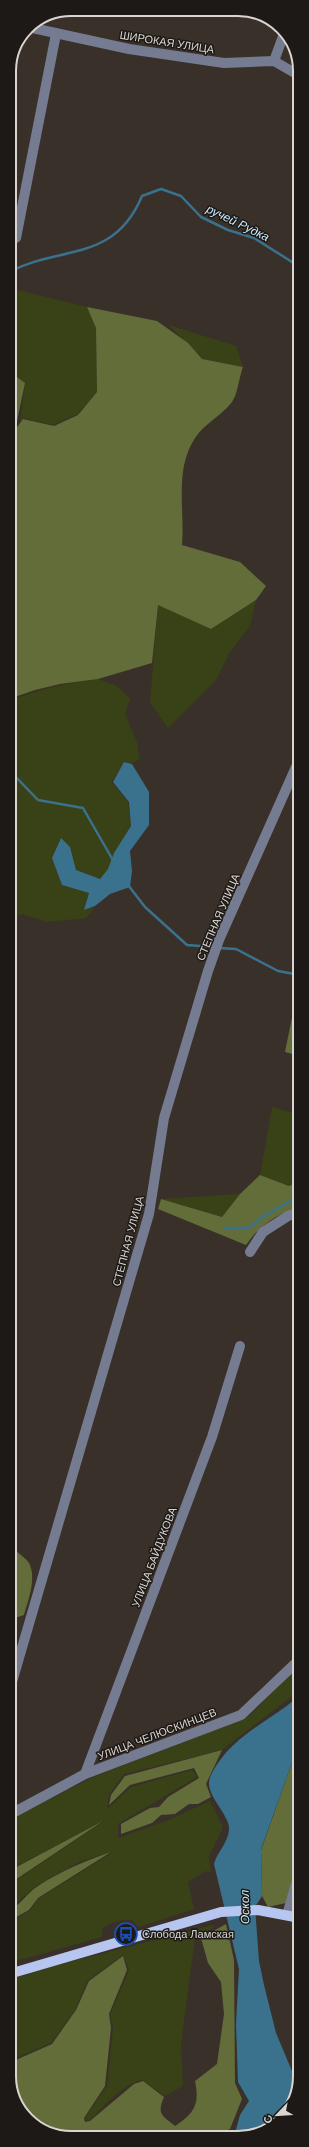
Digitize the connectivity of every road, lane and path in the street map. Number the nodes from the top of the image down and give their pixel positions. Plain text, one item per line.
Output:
1 (36, 29) edge
2 (56, 34) junction
3 (282, 39) edge
4 (274, 61) junction
5 (293, 72) edge
6 (16, 238) edge
7 (293, 774) edge
8 (293, 1214) edge
9 (250, 1252) dead end
10 (240, 1346) dead end
11 (293, 1666) edge
12 (16, 1668) edge
13 (85, 1774) junction
14 (16, 1811) edge
15 (293, 1894) edge
16 (287, 1915) junction
17 (293, 1916) edge
18 (16, 1972) edge

1 - 2 street, ШИРОКАЯ УЛИЦА
2 - 4 street, ШИРОКАЯ УЛИЦА
2 - 6 street
3 - 4 street
4 - 5 street
7 - 12 street, СТЕПНАЯ УЛИЦА
8 - 9 street
10 - 13 street, УЛИЦА БАЙДУКОВА
11 - 13 street, УЛИЦА ЧЕЛЮСКИНЦЕВ
13 - 14 street, УЛИЦА ЧЕЛЮСКИНЦЕВ
15 - 16 street
16 - 17 main road
16 - 18 main road

